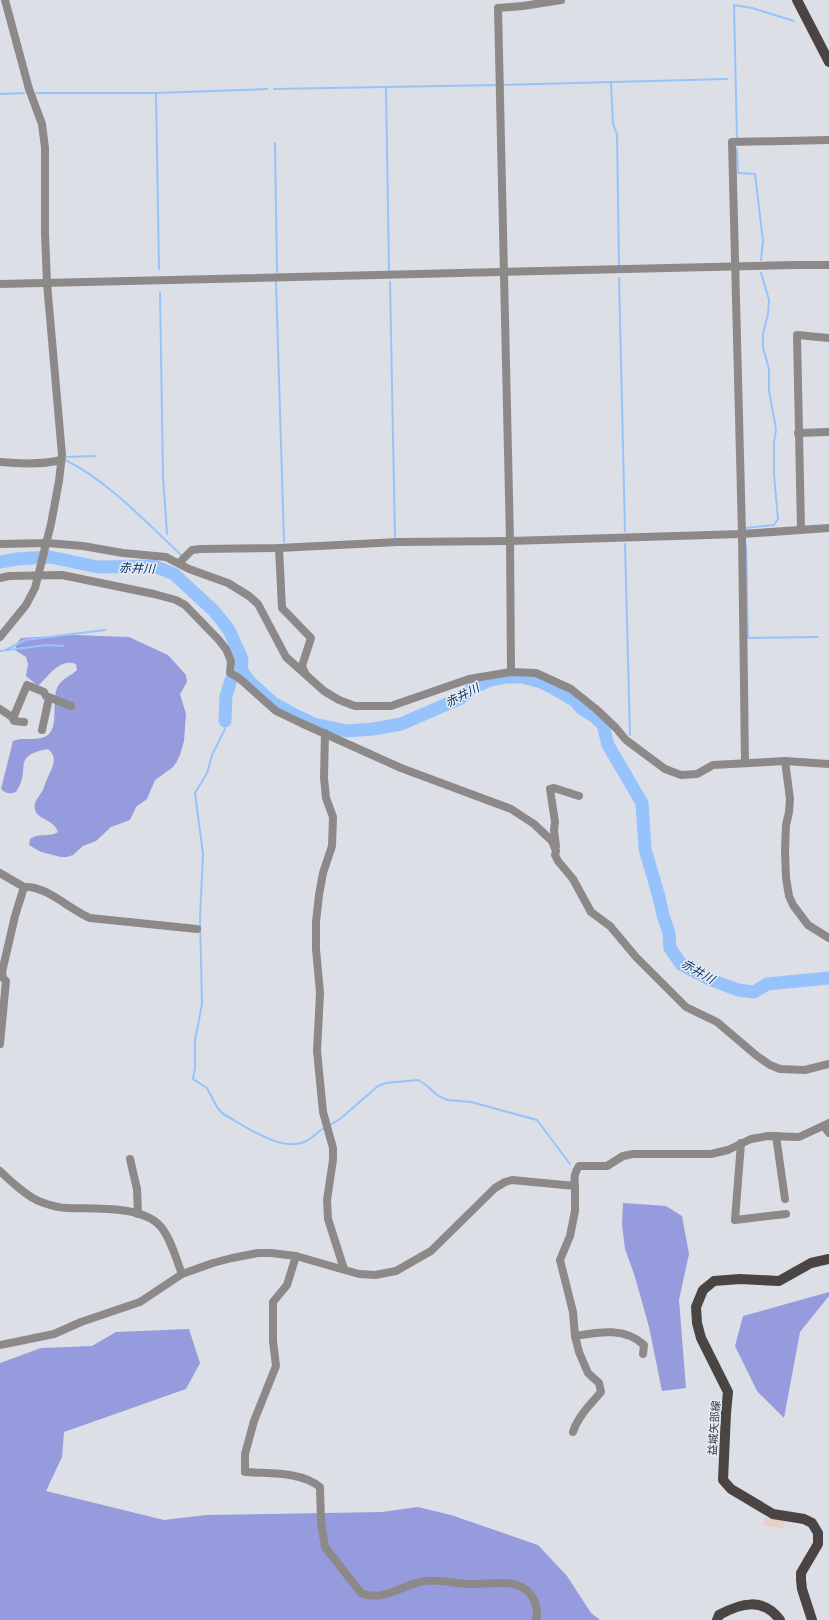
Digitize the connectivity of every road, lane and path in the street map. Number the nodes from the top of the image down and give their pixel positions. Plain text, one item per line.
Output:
1 (5, 0) edge
2 (561, 0) edge
3 (797, 0) edge
4 (829, 62) edge
5 (829, 140) edge
6 (829, 265) edge
7 (736, 266) junction
8 (504, 271) junction
9 (47, 283) junction
10 (0, 284) edge
11 (829, 338) edge
12 (829, 432) edge
13 (798, 433) junction
14 (61, 460) junction
15 (0, 462) edge
16 (829, 528) edge
17 (801, 530) junction
18 (742, 534) junction
19 (510, 541) junction
20 (0, 544) edge
21 (47, 545) junction
22 (279, 548) junction
23 (179, 563) junction
24 (40, 573) junction
25 (0, 578) edge
26 (0, 637) edge
27 (511, 672) junction
28 (308, 678) junction
29 (49, 698) junction
30 (71, 706) dead end
31 (0, 709) edge
32 (12, 716) junction
33 (24, 722) dead end
34 (42, 730) dead end
35 (325, 733) junction
36 (785, 761) junction
37 (745, 763) junction
38 (829, 764) edge
39 (579, 796) dead end
40 (556, 851) junction
41 (0, 873) edge
42 (24, 887) junction
43 (197, 929) dead end
44 (829, 938) edge
45 (0, 1044) edge
46 (829, 1064) edge
47 (827, 1127) edge
48 (776, 1136) junction
49 (741, 1143) junction
50 (130, 1159) dead end
51 (0, 1171) edge
52 (575, 1186) junction
53 (786, 1199) dead end
54 (138, 1214) junction
55 (786, 1214) dead end
56 (296, 1256) junction
57 (829, 1258) edge
58 (344, 1269) junction
59 (182, 1274) junction
60 (575, 1336) junction
61 (0, 1345) edge
62 (643, 1354) dead end
63 (573, 1432) dead end
64 (536, 1620) edge
65 (717, 1620) edge
66 (780, 1620) edge
67 (812, 1620) edge

1 - 9 street
2 - 8 street
3 - 4 main road
5 - 7 street
6 - 7 street
7 - 8 street
7 - 18 street
8 - 9 street
8 - 19 street
9 - 10 street
9 - 14 street
11 - 13 street
12 - 13 street
13 - 17 street
14 - 15 street
14 - 21 street
16 - 17 street
17 - 18 street
18 - 19 street
18 - 37 street
19 - 22 street
19 - 27 street
20 - 21 street
21 - 23 street
21 - 24 street
22 - 23 street
22 - 28 street
23 - 28 street
24 - 25 street
24 - 26 street
24 - 35 street
27 - 28 street
27 - 37 street
29 - 30 street
29 - 32 street
29 - 34 street
31 - 32 street
32 - 33 street
35 - 40 street
35 - 58 street
36 - 37 street
36 - 38 street
36 - 44 street
39 - 40 street
40 - 46 street
41 - 42 street
42 - 43 street
42 - 45 street
47 - 48 street
48 - 49 street
48 - 53 street
49 - 52 street
49 - 55 street
50 - 54 street
51 - 54 street
52 - 58 street
52 - 60 street
54 - 59 street
56 - 58 street
56 - 59 street
56 - 64 street
57 - 67 main road, 益城矢部線
59 - 61 street
60 - 62 street
60 - 63 street
65 - 66 main road

